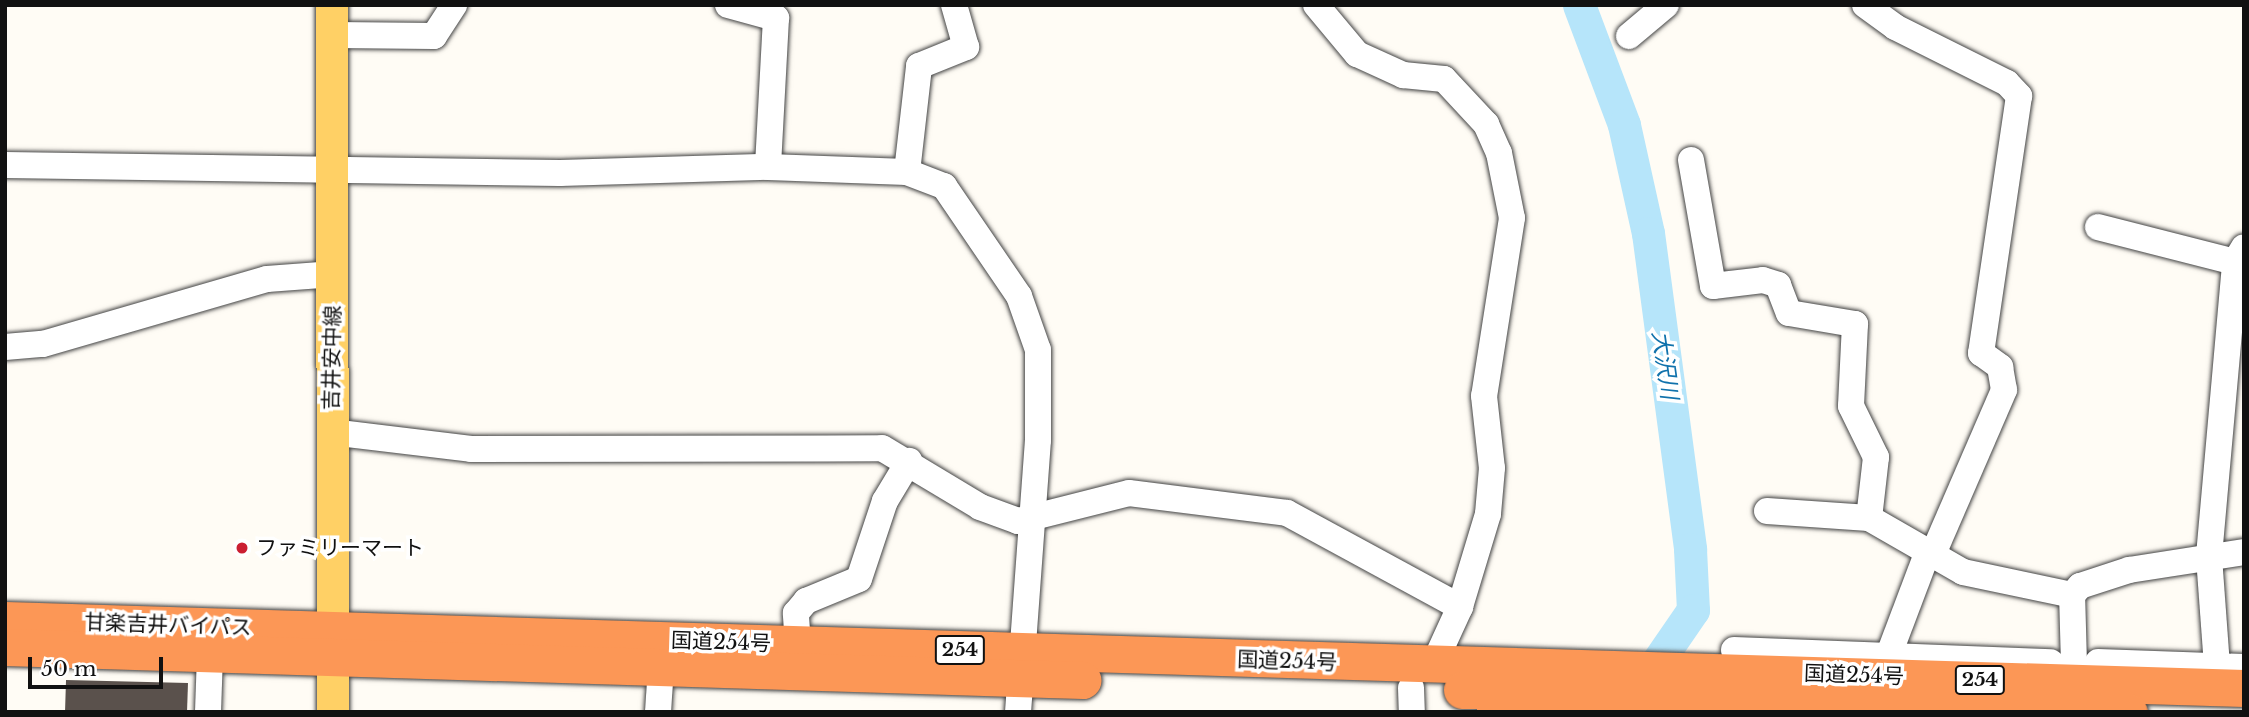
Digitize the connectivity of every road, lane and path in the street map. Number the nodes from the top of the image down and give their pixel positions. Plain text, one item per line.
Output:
1 (454, 5) edge
2 (728, 5) edge
3 (954, 5) edge
4 (1316, 5) edge
5 (1666, 5) edge
6 (1864, 5) edge
7 (334, 20) edge
8 (1629, 36) dead end
9 (1691, 160) dead end
10 (5, 165) edge
11 (768, 167) junction
12 (337, 169) junction
13 (907, 172) junction
14 (2098, 227) dead end
15 (2240, 255) edge
16 (334, 274) junction
17 (5, 346) edge
18 (331, 432) junction
19 (909, 461) junction
20 (1767, 510) dead end
21 (1869, 518) junction
22 (1028, 520) junction
23 (1931, 552) junction
24 (2244, 552) edge
25 (2209, 556) junction
26 (2072, 595) junction
27 (1460, 607) junction
28 (5, 620) edge
29 (331, 644) junction
30 (798, 645) junction
31 (5, 648) edge
32 (210, 654) junction
33 (1888, 657) junction
34 (661, 667) junction
35 (2244, 670) edge
36 (1716, 674) junction
37 (2230, 677) edge
38 (1022, 681) edge
39 (2075, 686) edge
40 (2177, 687) junction
41 (1419, 688) edge
42 (1943, 709) edge
43 (208, 712) edge
44 (334, 712) edge
45 (658, 712) edge
46 (2129, 712) edge

1 - 7 street
2 - 11 street
3 - 13 street
4 - 27 street
5 - 8 street
6 - 23 street
7 - 12 main road, 吉井安中線
9 - 21 street
10 - 12 street
11 - 12 street
11 - 13 street
12 - 16 main road, 吉井安中線
13 - 22 street
14 - 15 street
15 - 25 street
16 - 17 street
16 - 18 main road, 吉井安中線
18 - 19 street
18 - 29 main road, 吉井安中線
19 - 22 street
19 - 30 street
20 - 21 street
21 - 23 street
22 - 27 street
22 - 38 street
23 - 26 street
23 - 33 street
24 - 25 street
25 - 26 street
25 - 37 street
26 - 39 street
27 - 41 street
28 - 29 highway, 甘楽吉井バイパス / 254
29 - 30 highway, 国道254号 / 254
29 - 32 highway, 甘楽吉井バイパス / 254
29 - 34 highway, 国道254号 / 254
29 - 44 main road, 吉井安中線
30 - 38 highway, 国道254号 / 254
31 - 32 highway, 甘楽吉井バイパス / 254
32 - 43 street
33 - 36 street
33 - 39 street
34 - 38 highway, 国道254号 / 254
34 - 45 street
35 - 37 street
35 - 40 street
36 - 39 highway, 国道254号 / 254
36 - 41 highway, 国道254号 / 254
36 - 42 highway, 国道254号 / 254
37 - 39 street
37 - 40 highway, 国道254号 / 254
38 - 41 highway, 国道254号 / 254
39 - 40 highway, 国道254号 / 254
39 - 42 highway, 国道254号 / 254
39 - 46 highway, 国道254号 / 254

